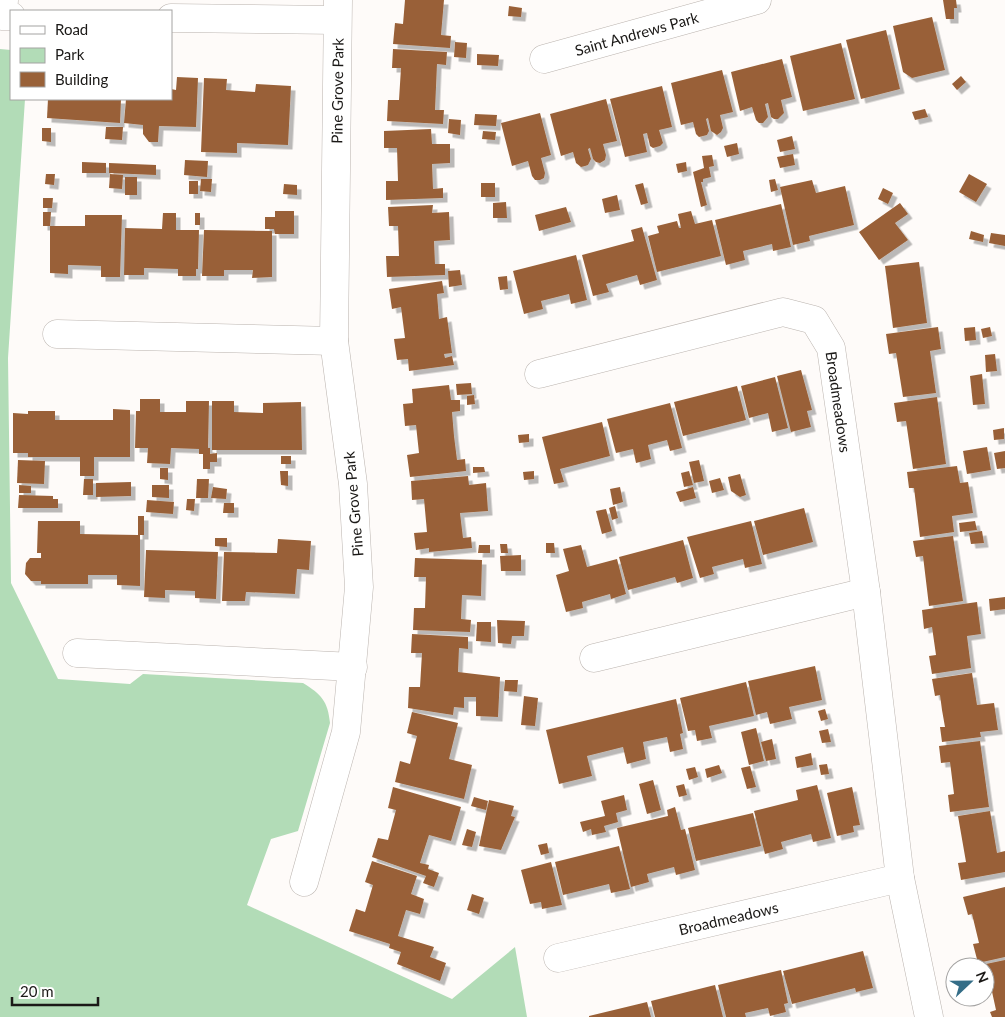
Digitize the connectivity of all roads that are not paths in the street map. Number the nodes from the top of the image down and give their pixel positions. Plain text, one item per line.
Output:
1 (4, 0) edge
2 (757, 0) edge
3 (338, 10) edge
4 (10, 16) edge
5 (172, 18) edge
6 (544, 59) dead end
7 (57, 334) dead end
8 (334, 341) junction
9 (539, 374) dead end
10 (866, 592) junction
11 (77, 653) dead end
12 (594, 658) dead end
13 (352, 667) junction
14 (900, 878) junction
15 (304, 882) dead end
16 (558, 958) dead end
17 (929, 1017) edge

1 - 4 street
2 - 6 street, Saint Andrews Park
3 - 5 street, Pine Grove Park
3 - 8 street, Pine Grove Park
7 - 8 street
8 - 13 street, Pine Grove Park
9 - 10 street, Broadmeadows
10 - 12 street
10 - 14 street, Broadmeadows
11 - 13 street
13 - 15 street, Pine Grove Park
14 - 16 street, Broadmeadows
14 - 17 street, Broadmeadows

